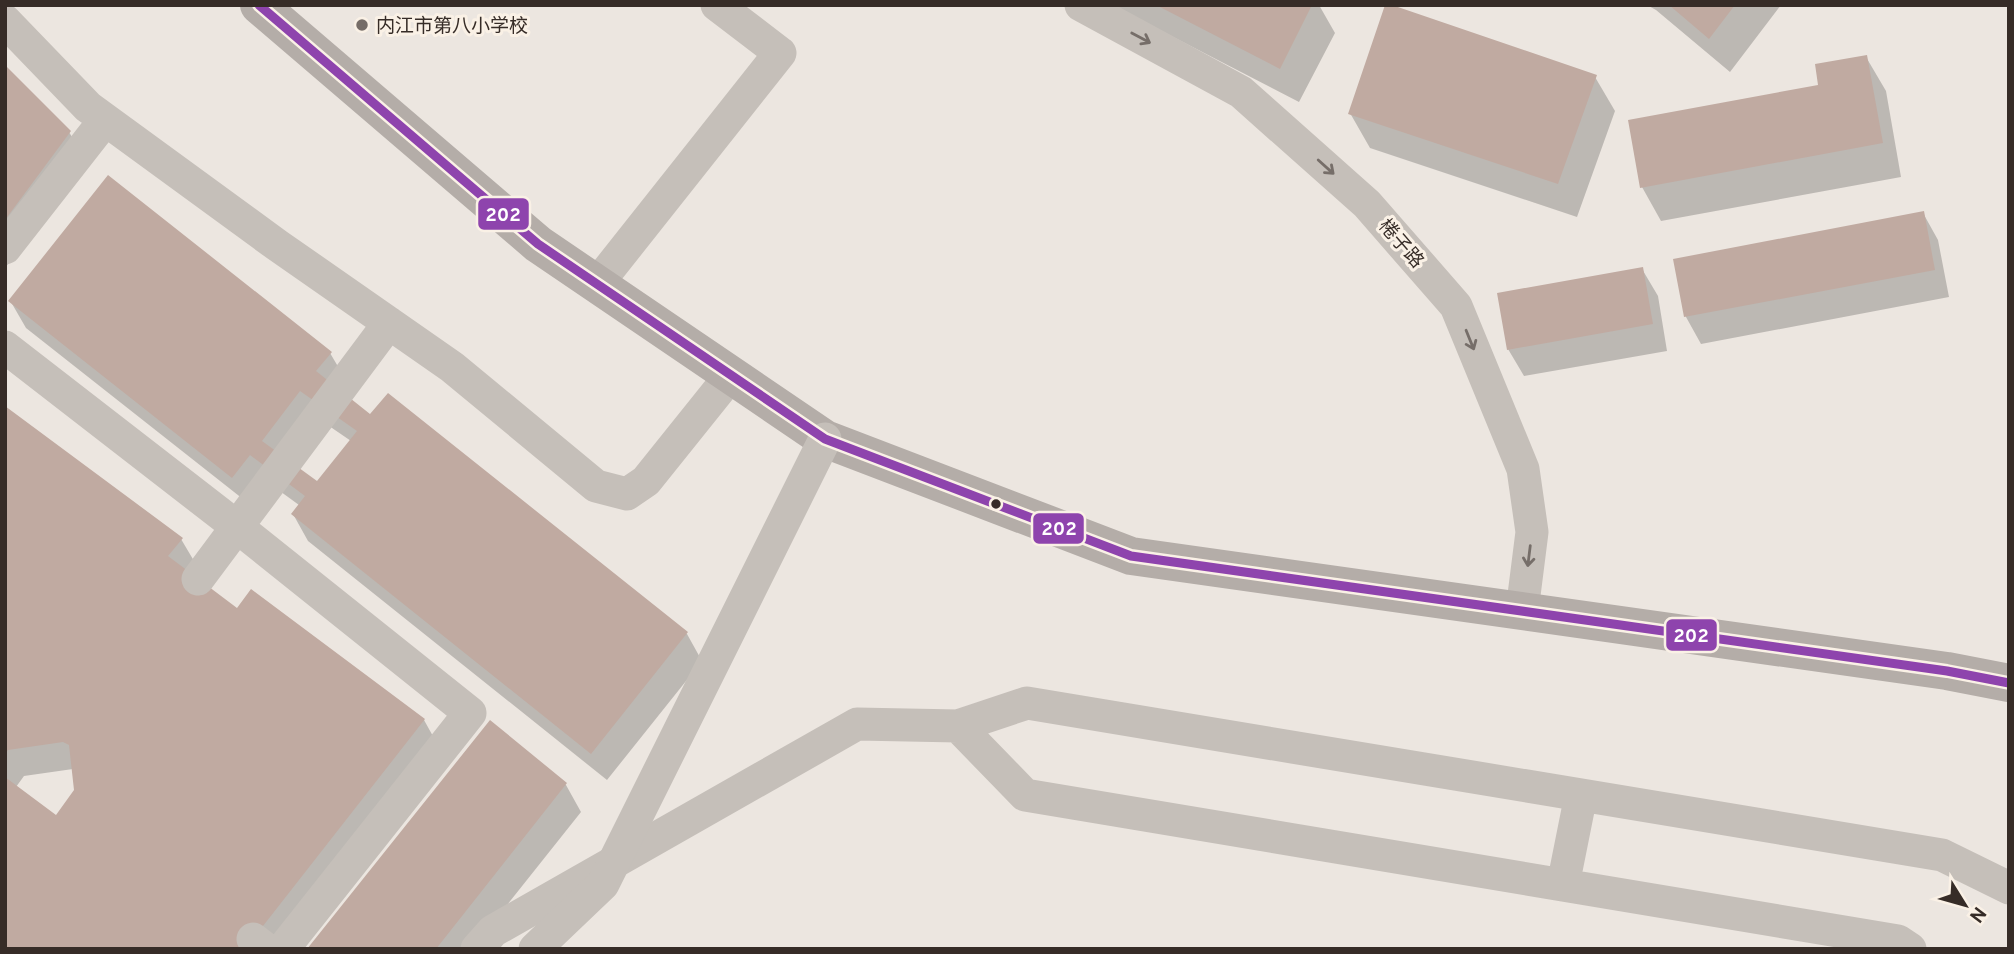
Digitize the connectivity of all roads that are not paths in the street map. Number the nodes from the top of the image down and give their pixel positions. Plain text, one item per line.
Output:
1 (259, 5) edge
2 (717, 5) edge
3 (1081, 5) edge
4 (5, 21) edge
5 (105, 120) junction
6 (5, 248) edge
7 (597, 284) junction
8 (389, 323) junction
9 (5, 348) edge
10 (731, 375) junction
11 (825, 439) junction
12 (236, 526) junction
13 (198, 579) dead end
14 (1522, 611) junction
15 (2009, 683) edge
16 (958, 726) junction
17 (1581, 795) junction
18 (1563, 885) junction
19 (2009, 888) edge
20 (267, 945) edge
21 (477, 949) edge
22 (535, 949) edge
23 (1910, 949) edge

1 - 7 main road
2 - 7 street
3 -> 14 street, 棬子路
4 - 5 street
5 - 6 street
5 - 8 street
7 - 10 main road
8 - 10 street
8 - 12 street
9 - 12 street
10 - 11 main road
11 - 14 main road
11 - 22 street, bridge
12 - 13 street
12 - 20 street
14 - 15 main road
16 - 17 street
16 - 18 street
16 - 21 street
17 - 18 street
17 - 19 street
18 - 23 street

